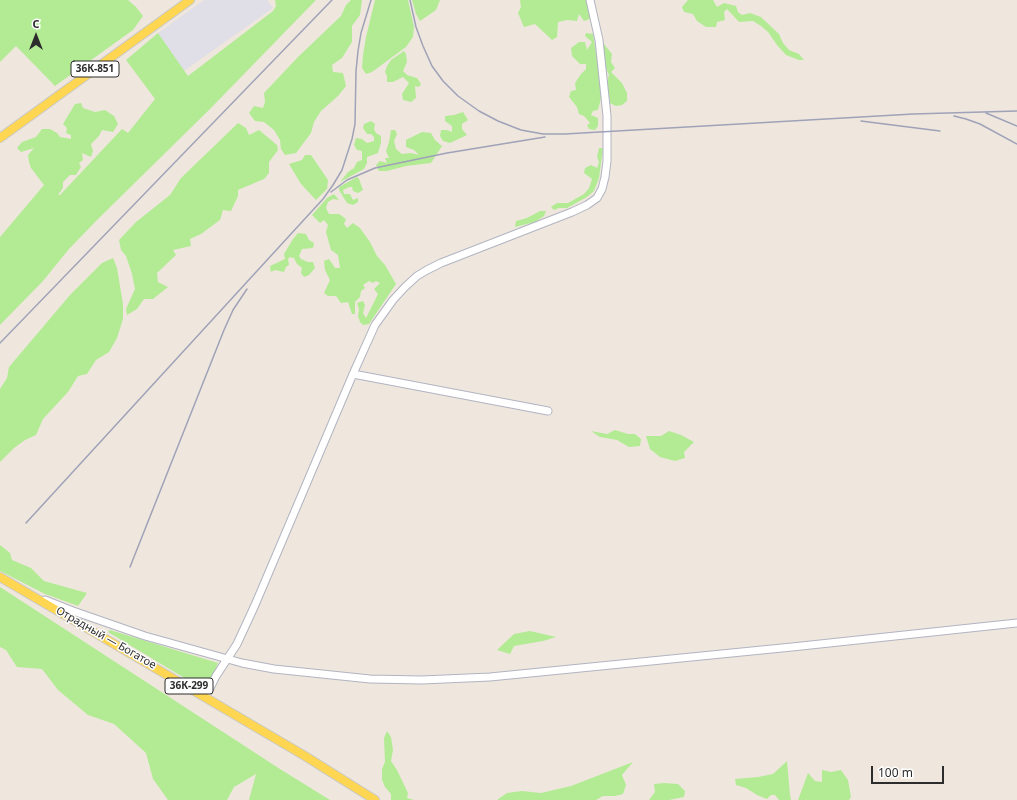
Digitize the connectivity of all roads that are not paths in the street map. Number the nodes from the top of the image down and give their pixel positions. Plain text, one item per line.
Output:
1 (190, 0) edge
2 (590, 0) edge
3 (0, 138) edge
4 (353, 374) junction
5 (548, 412) dead end
6 (0, 577) edge
7 (30, 594) junction
8 (1017, 623) edge
9 (227, 660) junction
10 (206, 696) junction
11 (375, 800) edge

1 - 3 main road, 36К-851
2 - 4 street
4 - 5 street
4 - 9 street
6 - 7 main road, Отрадный — Богатое / 36К-299
7 - 9 street
7 - 10 main road, Отрадный — Богатое / 36К-299
8 - 9 street
9 - 10 street
10 - 11 main road, Отрадный — Богатое / 36К-299

